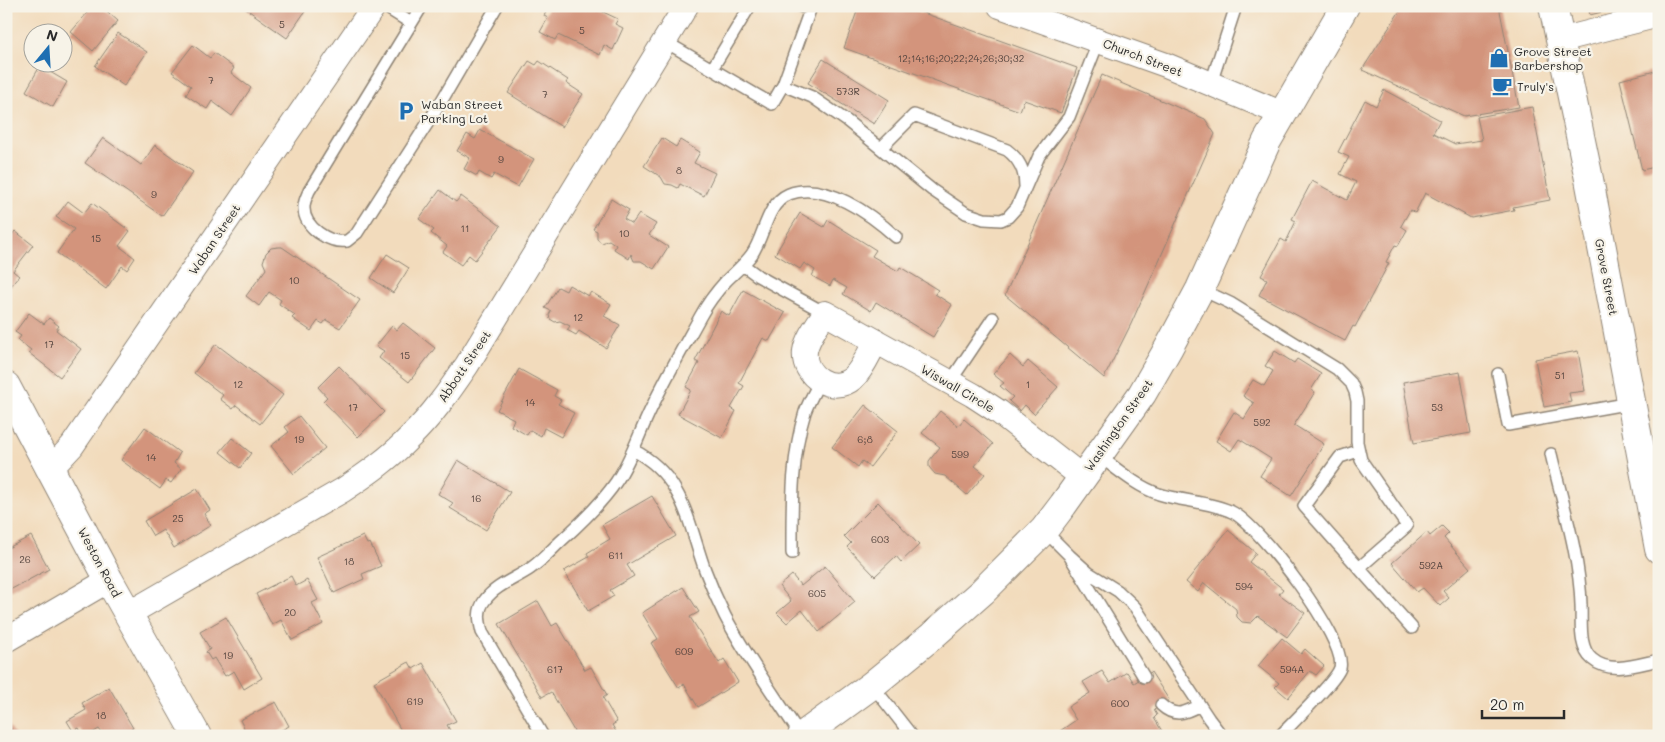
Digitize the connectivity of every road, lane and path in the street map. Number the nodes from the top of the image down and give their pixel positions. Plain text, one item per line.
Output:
1 (374, 6) edge
2 (384, 6) edge
3 (422, 6) edge
4 (497, 6) edge
5 (686, 6) edge
6 (750, 6) edge
7 (800, 6) edge
8 (1236, 6) edge
9 (1346, 6) edge
10 (1553, 6) edge
11 (1015, 9) edge
12 (1659, 15) edge
13 (411, 23) junction
14 (1099, 40) junction
15 (1560, 40) junction
16 (664, 41) junction
17 (712, 68) junction
18 (1211, 83) junction
19 (783, 85) junction
20 (1282, 114) junction
21 (881, 148) junction
22 (1024, 193) junction
23 (896, 238) dead end
24 (743, 265) junction
25 (1200, 288) junction
26 (825, 313) junction
27 (993, 318) dead end
28 (876, 341) junction
29 (1498, 374) dead end
30 (820, 381) junction
31 (950, 382) junction
32 (6, 386) edge
33 (1631, 402) junction
34 (633, 450) junction
35 (1358, 451) junction
36 (1552, 454) dead end
37 (1098, 455) junction
38 (49, 466) junction
39 (1082, 477) junction
40 (1044, 530) junction
41 (1659, 549) edge
42 (792, 553) dead end
43 (1069, 555) junction
44 (1359, 568) junction
45 (109, 580) junction
46 (128, 614) junction
47 (1412, 628) dead end
48 (6, 640) edge
49 (1659, 660) edge
50 (1144, 677) dead end
51 (872, 685) junction
52 (1162, 705) dead end
53 (1200, 705) junction
54 (197, 736) edge
55 (542, 736) edge
56 (801, 736) edge
57 (912, 736) edge
58 (1222, 736) edge
59 (1280, 736) edge

1 - 38 street, Waban Street
2 - 13 lane
3 - 13 lane
4 - 13 lane
5 - 16 street, Abbott Street
6 - 17 lane
7 - 19 lane
8 - 18 lane
9 - 20 main road, Washington Street
10 - 15 main road, Grove Street
11 - 14 street, Church Street
12 - 15 street
14 - 18 street, Church Street
14 - 22 lane
15 - 33 main road, Grove Street
16 - 17 lane
16 - 46 street, Abbott Street
17 - 19 lane
18 - 20 street, Church Street
19 - 21 lane
20 - 25 main road, Washington Street
21 - 22 lane
21 - 22 lane
23 - 24 lane
24 - 26 lane
24 - 34 lane
25 - 35 lane
25 - 37 main road, Washington Street
26 - 28 street, Wiswall Circle
26 - 30 street
27 - 31 lane
28 - 30 street
28 - 31 street, Wiswall Circle
29 - 33 lane
30 - 42 lane
31 - 39 street, Wiswall Circle
32 - 38 main road, Weston Road
33 - 41 main road, Grove Street
34 - 55 lane
34 - 56 lane
35 - 44 lane
35 - 44 lane
36 - 49 lane
37 - 39 main road, Washington Street
37 - 59 lane
38 - 45 main road, Weston Road
39 - 40 main road, Washington Street
40 - 43 lane
40 - 51 main road, Washington Street
43 - 50 lane
43 - 53 lane
44 - 47 lane
45 - 46 main road, Weston Road
45 - 48 street
46 - 54 main road, Weston Road
51 - 56 main road, Washington Street
51 - 57 lane
52 - 53 lane
53 - 58 lane

